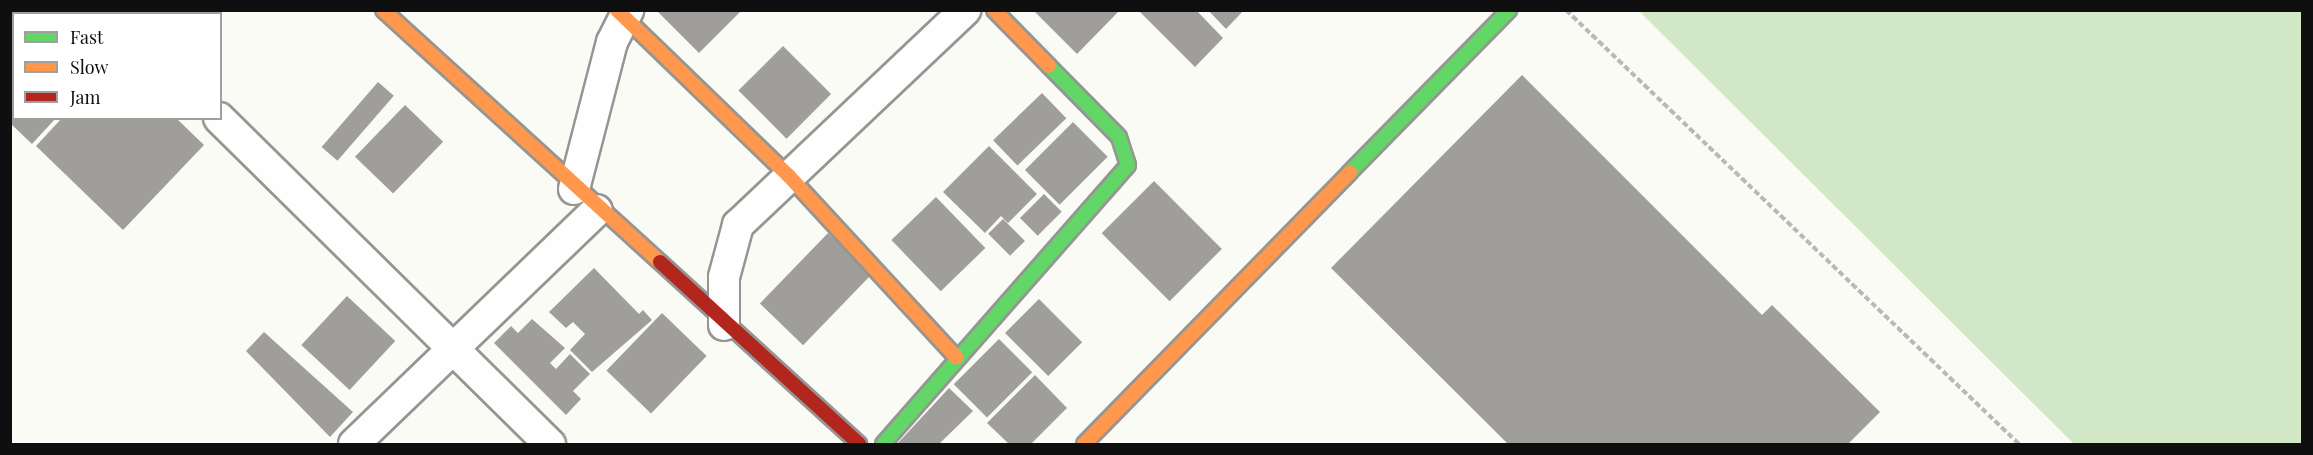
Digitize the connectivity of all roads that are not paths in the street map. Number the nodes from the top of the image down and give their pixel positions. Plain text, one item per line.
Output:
1 (383, 10) edge
2 (965, 10) edge
3 (994, 10) edge
4 (1509, 10) edge
5 (622, 12) edge
6 (221, 120) edge
7 (788, 175) junction
8 (574, 189) junction
9 (597, 210) junction
10 (724, 325) junction
11 (453, 345) junction
12 (956, 357) junction
13 (354, 444) edge
14 (550, 444) edge
15 (859, 444) edge
16 (884, 444) edge
17 (1084, 444) edge

1 - 8 street
2 - 7 street
3 - 12 street
4 - 17 street
5 - 7 street
5 - 8 street
6 - 11 street
7 - 10 street
7 - 12 street
8 - 9 street
9 - 10 street
9 - 11 street
10 - 15 street
11 - 13 street
11 - 14 street
12 - 16 street

